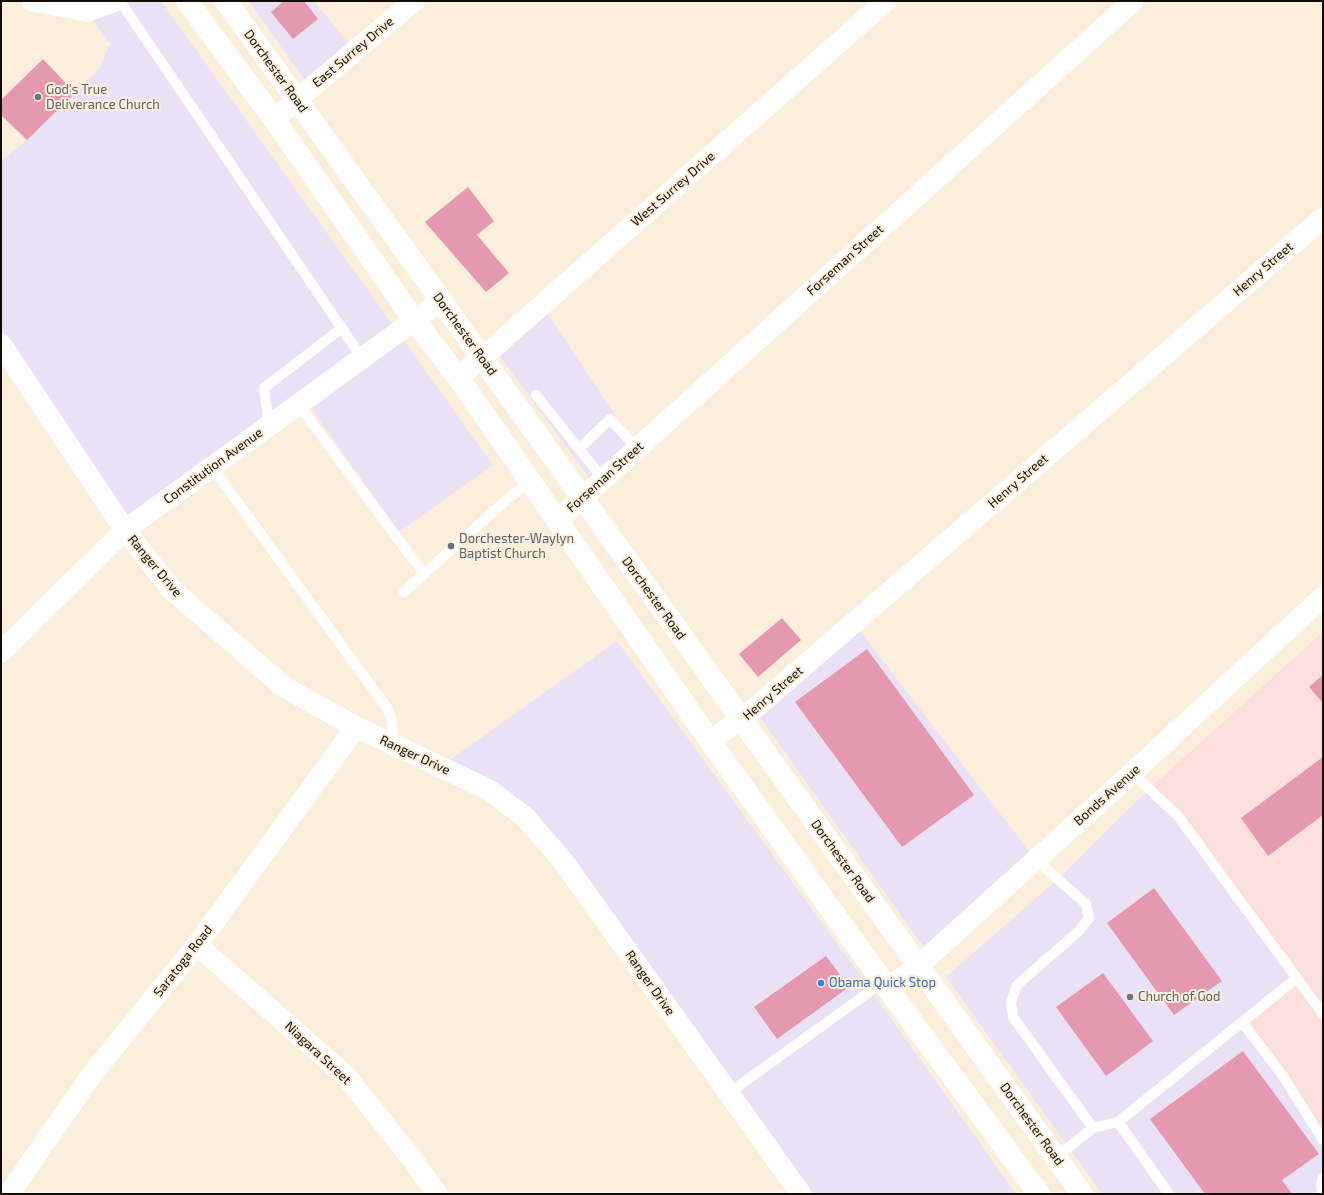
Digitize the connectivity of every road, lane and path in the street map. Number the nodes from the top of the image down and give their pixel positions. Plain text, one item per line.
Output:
1 (32, 1) edge
2 (116, 1) edge
3 (120, 1) edge
4 (187, 1) edge
5 (226, 1) edge
6 (414, 1) edge
7 (886, 1) edge
8 (1133, 1) edge
9 (297, 100) junction
10 (274, 119) junction
11 (1323, 218) edge
12 (441, 301) junction
13 (414, 320) junction
14 (342, 328) junction
15 (1, 344) edge
16 (362, 358) junction
17 (482, 358) junction
18 (458, 377) junction
19 (536, 395) dead end
20 (298, 404) junction
21 (269, 425) junction
22 (638, 448) junction
23 (579, 449) junction
24 (212, 467) junction
25 (603, 479) junction
26 (531, 482) junction
27 (582, 497) junction
28 (558, 520) junction
29 (125, 530) junction
30 (424, 574) junction
31 (404, 592) dead end
32 (1323, 597) edge
33 (1, 652) edge
34 (742, 720) junction
35 (356, 727) junction
36 (710, 741) junction
37 (393, 745) junction
38 (1132, 773) junction
39 (1035, 859) junction
40 (197, 945) junction
41 (918, 966) junction
42 (1297, 978) junction
43 (885, 985) junction
44 (1323, 1014) edge
45 (1242, 1022) junction
46 (729, 1093) junction
47 (1118, 1122) junction
48 (1093, 1128) junction
49 (1323, 1140) edge
50 (1056, 1157) junction
51 (1323, 1178) edge
52 (9, 1194) edge
53 (437, 1194) edge
54 (801, 1194) edge
55 (1039, 1194) edge
56 (1082, 1194) edge
57 (1169, 1194) edge
58 (1323, 1194) edge

1 - 2 street
3 - 14 lane
4 - 10 main road
5 - 9 main road, Dorchester Road
6 - 9 street, East Surrey Drive
7 - 17 street, West Surrey Drive
8 - 22 street, Forseman Street
9 - 10 street, East Surrey Drive
9 - 12 main road, Dorchester Road
10 - 13 main road
11 - 34 street, Henry Street
12 - 13 street, Constitution Avenue
12 - 17 main road, Dorchester Road
13 - 16 street, Constitution Avenue
13 - 18 main road
14 - 16 lane
14 - 21 lane
15 - 29 street, Ranger Drive
16 - 20 street, Constitution Avenue
17 - 18 street, West Surrey Drive
17 - 27 main road, Dorchester Road
18 - 26 main road
19 - 23 lane
20 - 21 street, Constitution Avenue
20 - 30 lane
21 - 24 street, Constitution Avenue
22 - 23 lane
22 - 25 street, Forseman Street
23 - 25 lane
24 - 29 street, Constitution Avenue
24 - 37 lane
25 - 27 street, Forseman Street
26 - 28 main road
26 - 30 lane
27 - 28 street, Forseman Street
27 - 34 main road, Dorchester Road
28 - 36 main road
29 - 33 street, Constitution Avenue
29 - 35 street, Ranger Drive
30 - 31 lane
32 - 38 street, Bonds Avenue
34 - 36 street, Henry Street
34 - 41 main road, Dorchester Road
35 - 37 street, Ranger Drive
35 - 40 street, Saratoga Road
36 - 43 main road
37 - 46 street, Ranger Drive
38 - 39 street, Bonds Avenue
38 - 42 lane
39 - 41 street, Bonds Avenue
39 - 48 lane
40 - 52 street, Saratoga Road
40 - 53 street, Niagara Street
41 - 43 street, Bonds Avenue
41 - 50 main road, Dorchester Road
42 - 44 lane
42 - 45 lane
43 - 46 lane
43 - 55 main road
45 - 47 lane
45 - 49 lane
46 - 54 street, Ranger Drive
47 - 48 lane
47 - 57 lane
48 - 50 lane
50 - 56 main road, Dorchester Road
51 - 58 lane

